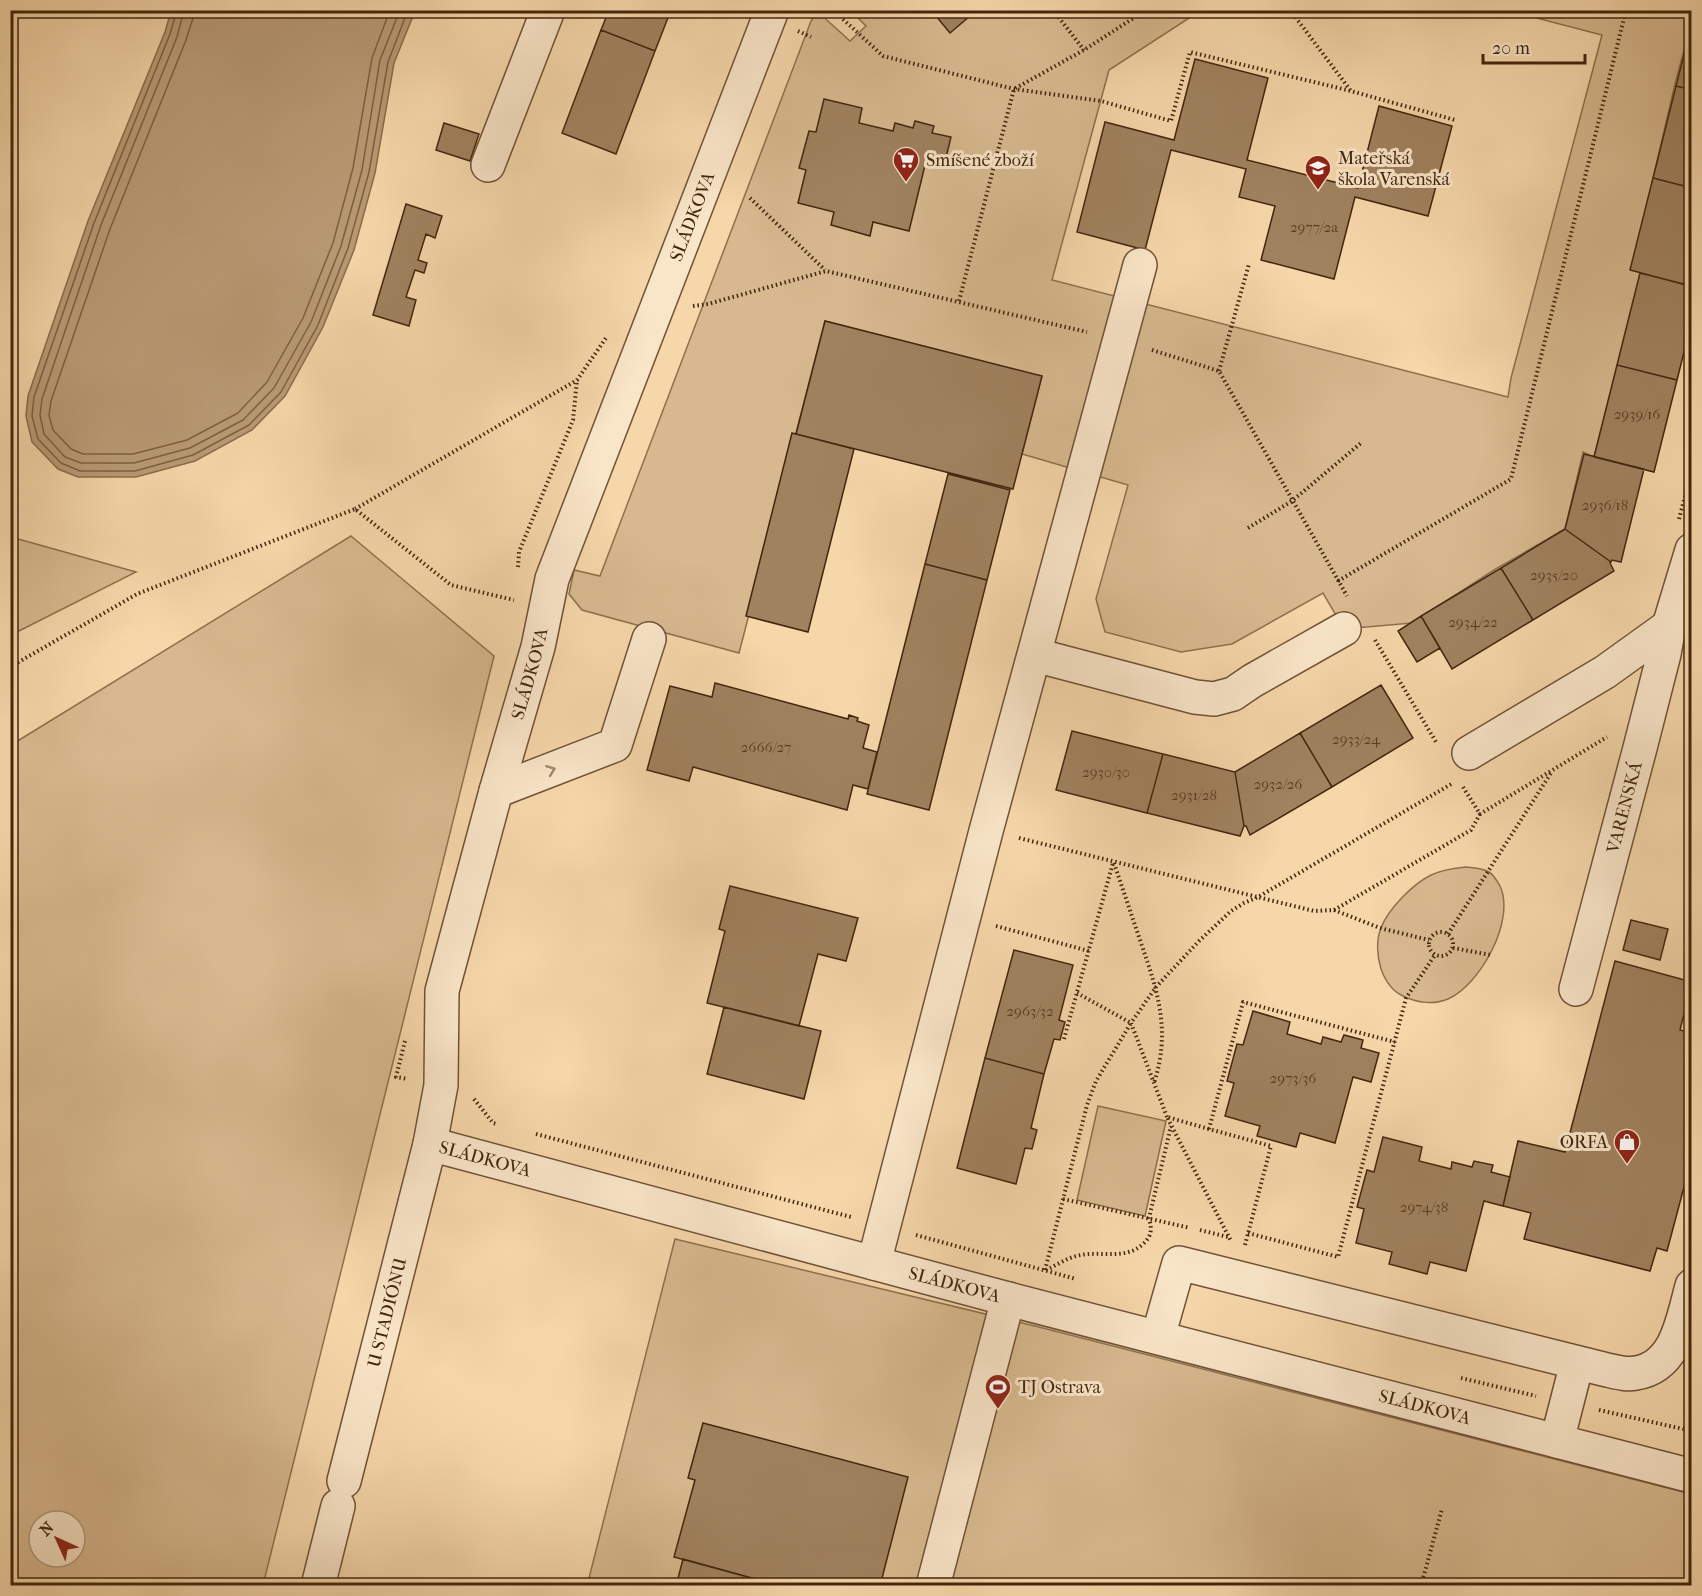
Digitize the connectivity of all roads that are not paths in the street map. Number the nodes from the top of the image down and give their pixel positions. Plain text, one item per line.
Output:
1 (548, 10) edge
2 (772, 10) edge
3 (488, 165) dead end
4 (1140, 266) dead end
5 (1684, 538) edge
6 (1356, 622) road end
7 (1670, 626) junction
8 (649, 639) dead end
9 (1035, 655) junction
10 (1464, 766) road end
11 (496, 791) junction
12 (1576, 989) dead end
13 (430, 1144) junction
14 (874, 1263) junction
15 (1692, 1286) edge
16 (1008, 1299) junction
17 (1158, 1337) junction
18 (1577, 1363) junction
19 (1557, 1441) junction
20 (1692, 1476) edge
21 (318, 1586) edge
22 (933, 1586) edge

1 - 3 street
2 - 11 street, SLÁDKOVA
4 - 9 street
5 - 7 street, VARENSKÁ
6 - 9 street
7 - 10 street
7 - 12 street, VARENSKÁ
11 -> 8 street
9 - 14 street
11 - 13 street, SLÁDKOVA
13 - 14 street, SLÁDKOVA
13 - 21 street, U STADIÓNU
14 - 16 street, SLÁDKOVA
15 - 18 street
16 - 17 street, SLÁDKOVA
16 - 22 street
17 - 18 street
17 - 19 street, SLÁDKOVA
18 - 19 street
19 - 20 street, SLÁDKOVA

